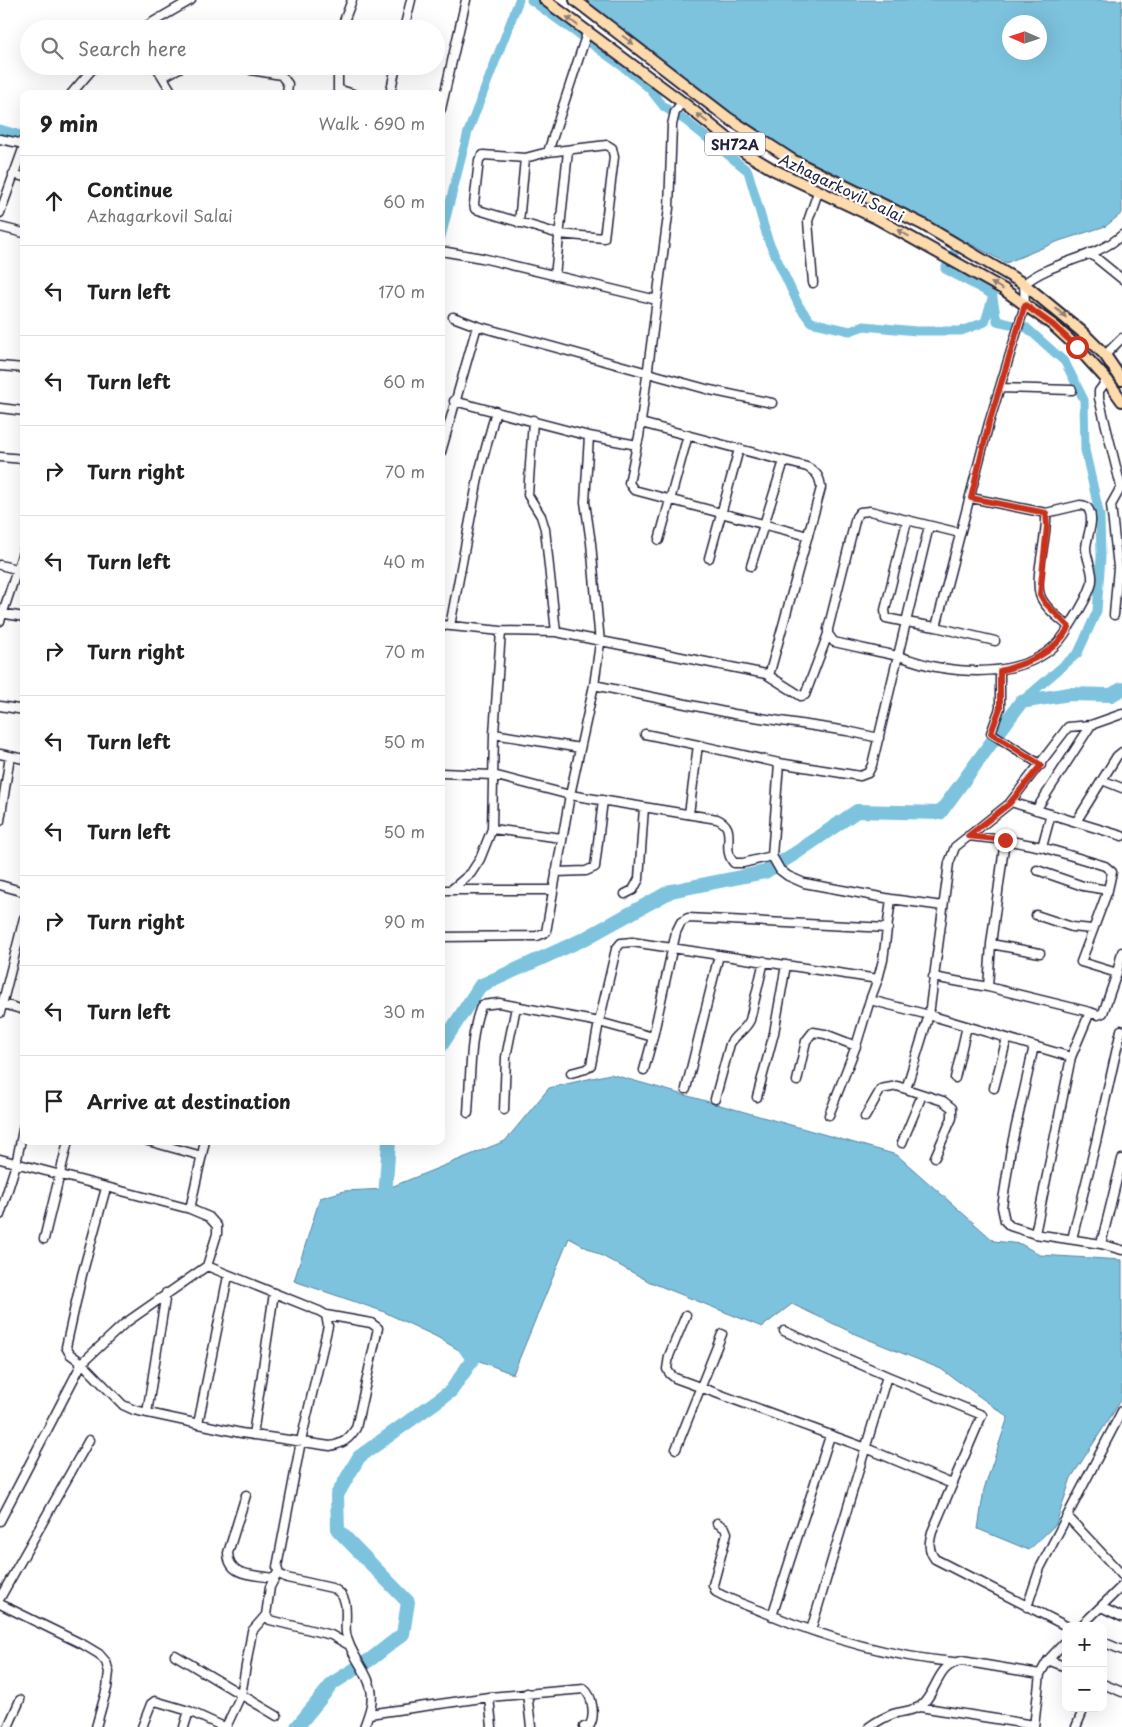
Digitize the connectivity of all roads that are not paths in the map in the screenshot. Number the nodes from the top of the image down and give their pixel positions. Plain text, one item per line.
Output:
1 (190, 0) edge
2 (352, 0) edge
3 (411, 0) edge
4 (466, 0) edge
5 (545, 0) edge
6 (575, 0) edge
7 (156, 20) edge
8 (345, 20) edge
9 (406, 20) edge
10 (587, 35) junction
11 (87, 75) edge
12 (167, 75) edge
13 (281, 75) edge
14 (338, 75) edge
15 (394, 75) edge
16 (163, 77) joint
17 (74, 90) edge
18 (171, 90) edge
19 (287, 90) edge
20 (338, 90) edge
21 (391, 90) edge
22 (445, 92) edge
23 (682, 102) junction
24 (0, 139) edge
25 (20, 144) edge
26 (568, 151) junction
27 (548, 152) junction
28 (20, 156) edge
29 (525, 158) junction
30 (13, 174) junction
31 (20, 176) edge
32 (818, 192) junction
33 (0, 213) edge
34 (519, 223) junction
35 (0, 227) edge
36 (20, 232) edge
37 (559, 234) junction
38 (1122, 235) edge
39 (445, 252) edge
40 (1090, 254) junction
41 (555, 276) junction
42 (1122, 279) edge
43 (813, 283) dead end
44 (1024, 284) junction
45 (657, 300) junction
46 (1025, 305) junction
47 (452, 317) dead end
48 (477, 326) junction
49 (1122, 338) edge
50 (1105, 355) junction
51 (0, 366) edge
52 (20, 368) edge
53 (648, 374) junction
54 (1107, 380) junction
55 (1122, 380) edge
56 (1000, 388) junction
57 (1072, 390) dead end
58 (1122, 401) edge
59 (454, 402) junction
60 (772, 403) dead end
61 (0, 408) edge
62 (20, 410) edge
63 (496, 411) junction
64 (533, 420) junction
65 (641, 423) junction
66 (688, 435) junction
67 (589, 436) junction
68 (445, 437) edge
69 (637, 445) junction
70 (739, 449) junction
71 (0, 457) edge
72 (20, 459) edge
73 (784, 461) junction
74 (669, 498) junction
75 (971, 498) junction
76 (722, 512) junction
77 (1046, 513) junction
78 (908, 521) junction
79 (763, 524) junction
80 (929, 526) junction
81 (960, 533) junction
82 (808, 536) junction
83 (659, 540) dead end
84 (709, 558) dead end
85 (0, 565) edge
86 (751, 566) dead end
87 (1120, 567) edge
88 (20, 570) edge
89 (20, 572) edge
90 (1114, 615) dead end
91 (1, 616) edge
92 (20, 617) edge
93 (906, 622) junction
94 (445, 625) edge
95 (450, 626) junction
96 (936, 627) junction
97 (1069, 627) junction
98 (501, 631) junction
99 (556, 632) junction
100 (828, 634) junction
101 (995, 641) dead end
102 (600, 643) junction
103 (898, 656) junction
104 (1000, 671) junction
105 (766, 674) junction
106 (594, 685) junction
107 (0, 706) edge
108 (20, 709) edge
109 (1122, 714) edge
110 (1090, 725) junction
111 (494, 734) junction
112 (645, 734) dead end
113 (878, 738) junction
114 (698, 746) junction
115 (580, 748) junction
116 (1122, 752) edge
117 (0, 754) edge
118 (10, 756) junction
119 (20, 758) edge
120 (779, 763) junction
121 (1041, 765) junction
122 (445, 773) edge
123 (494, 775) junction
124 (1102, 780) junction
125 (1122, 788) edge
126 (570, 795) junction
127 (603, 800) junction
128 (1011, 802) junction
129 (644, 807) junction
130 (1036, 810) junction
131 (689, 814) junction
132 (1051, 814) junction
133 (0, 821) edge
134 (1076, 822) junction
135 (492, 829) junction
136 (968, 836) junction
137 (1122, 836) edge
138 (562, 838) junction
139 (1005, 840) junction
140 (1042, 847) junction
141 (773, 858) junction
142 (1037, 870) dead end
143 (556, 872) junction
144 (0, 885) edge
145 (445, 890) edge
146 (451, 890) junction
147 (552, 890) junction
148 (1108, 890) junction
149 (20, 891) edge
150 (625, 894) dead end
151 (891, 899) junction
152 (943, 906) junction
153 (1036, 916) dead end
154 (888, 928) junction
155 (1092, 929) junction
156 (20, 933) edge
157 (445, 937) edge
158 (991, 944) junction
159 (673, 948) junction
160 (1122, 952) edge
161 (1040, 953) dead end
162 (719, 955) junction
163 (764, 962) junction
164 (1120, 962) edge
165 (786, 965) junction
166 (1117, 973) junction
167 (933, 977) junction
168 (878, 979) junction
169 (988, 987) junction
170 (870, 1000) junction
171 (1, 1003) edge
172 (516, 1006) junction
173 (20, 1009) edge
174 (0, 1012) edge
175 (1090, 1012) junction
176 (929, 1015) junction
177 (598, 1022) junction
178 (967, 1026) junction
179 (1121, 1030) edge
180 (653, 1037) junction
181 (1006, 1038) junction
182 (856, 1046) junction
183 (1034, 1046) junction
184 (1071, 1057) junction
185 (644, 1070) dead end
186 (571, 1073) dead end
187 (955, 1078) dead end
188 (797, 1081) dead end
189 (994, 1088) dead end
190 (686, 1089) dead end
191 (906, 1090) junction
192 (922, 1095) junction
193 (757, 1097) dead end
194 (715, 1098) dead end
195 (504, 1110) dead end
196 (468, 1114) dead end
197 (829, 1115) dead end
198 (865, 1117) dead end
199 (902, 1143) dead end
200 (20, 1144) edge
201 (67, 1145) edge
202 (162, 1145) edge
203 (204, 1145) edge
204 (202, 1156) junction
205 (935, 1157) dead end
206 (1122, 1159) edge
207 (0, 1160) edge
208 (16, 1164) junction
209 (60, 1176) junction
210 (106, 1188) junction
211 (190, 1209) junction
212 (0, 1215) edge
213 (1035, 1234) junction
214 (44, 1239) dead end
215 (1072, 1239) junction
216 (1101, 1244) junction
217 (1122, 1250) edge
218 (207, 1266) junction
219 (228, 1276) junction
220 (166, 1293) junction
221 (274, 1293) junction
222 (326, 1315) junction
223 (686, 1315) dead end
224 (784, 1331) dead end
225 (722, 1334) dead end
226 (82, 1363) junction
227 (887, 1376) junction
228 (700, 1388) junction
229 (1122, 1411) edge
230 (146, 1414) junction
231 (198, 1424) junction
232 (254, 1435) junction
233 (830, 1436) junction
234 (89, 1440) dead end
235 (302, 1441) junction
236 (866, 1448) junction
237 (676, 1449) dead end
238 (952, 1484) junction
239 (246, 1495) dead end
240 (1068, 1517) junction
241 (0, 1521) edge
242 (717, 1523) dead end
243 (1122, 1574) edge
244 (275, 1575) junction
245 (1122, 1586) edge
246 (0, 1598) edge
247 (0, 1604) edge
248 (1027, 1606) junction
249 (1101, 1607) junction
250 (266, 1615) junction
251 (772, 1616) junction
252 (1122, 1616) edge
253 (1085, 1622) edge
254 (1062, 1624) edge
255 (811, 1630) junction
256 (1107, 1644) edge
257 (349, 1645) junction
258 (1062, 1645) edge
259 (1122, 1650) edge
260 (175, 1655) dead end
261 (1048, 1660) junction
262 (953, 1662) junction
263 (1064, 1667) edge
264 (1040, 1674) junction
265 (1107, 1686) edge
266 (1122, 1692) edge
267 (527, 1693) junction
268 (242, 1694) junction
269 (489, 1697) junction
270 (20, 1700) dead end
271 (920, 1707) junction
272 (189, 1712) junction
273 (1082, 1712) edge
274 (369, 1714) junction
275 (277, 1716) dead end
276 (1034, 1726) edge
277 (8, 1727) edge
278 (96, 1727) edge
279 (142, 1727) edge
280 (184, 1727) edge
281 (225, 1727) edge
282 (364, 1727) edge
283 (492, 1727) edge
284 (532, 1727) edge
285 (584, 1727) edge
286 (869, 1727) edge
287 (1076, 1727) edge

1 - 7 street
2 - 8 street
3 - 9 street
4 - 22 street
10 -> 5 main road, Azhagarkovil Salai / SH72A
6 -> 44 main road, Azhagarkovil Salai / SH72A
10 - 23 main road, Azhagarkovil Salai / SH72A
10 - 27 street
11 - 17 street
12 - 16 street
13 - 19 street
14 - 20 street
15 - 21 street
16 - 18 street
32 -> 23 main road, Azhagarkovil Salai / SH72A
23 - 45 street
24 - 25 street
26 - 27 street
26 - 37 street
26 - 37 street
27 - 29 street
28 - 30 street
29 - 34 street
29 - 34 street
30 - 31 street
30 - 33 street
32 - 43 street
46 -> 32 main road, Azhagarkovil Salai / SH72A
34 - 37 street
35 - 36 street
37 - 41 street
38 - 40 street
39 - 41 street
40 - 42 street
40 - 44 street
41 - 45 street
44 - 46 street
44 -> 50 main road, Azhagarkovil Salai / SH72A
45 - 53 street
46 - 54 main road, Azhagarkovil Salai / SH72A
46 - 56 street
47 - 48 street
48 - 53 street
48 - 59 street
49 - 50 street
50 - 55 main road, Azhagarkovil Salai / SH72A
51 - 52 street
53 - 60 street
53 - 65 street
54 - 58 main road, Azhagarkovil Salai / SH72A
54 - 87 street
56 - 57 street
56 - 75 street
59 - 63 street
59 - 68 street
61 - 62 street
63 - 64 street
63 - 95 street
64 - 67 street
64 - 99 street
65 - 66 street
65 - 69 street
66 - 70 street
66 - 74 street
67 - 69 street
67 - 102 street
69 - 74 street
70 - 73 street
70 - 76 street
71 - 72 street
73 - 79 street
73 - 82 street
74 - 76 street
74 - 83 street
75 - 77 street
75 - 81 street
76 - 79 street
76 - 84 street
77 - 97 street
77 - 97 street
78 - 80 street
78 - 93 street
78 - 100 street
79 - 82 street
79 - 86 street
80 - 81 street
80 - 93 street
81 - 96 street
82 - 105 street
85 - 88 street
87 - 90 street
89 - 91 street
91 - 92 street
93 - 96 street
93 - 103 street
94 - 95 street
95 - 98 street
96 - 101 street
97 - 104 street
98 - 99 street
98 - 111 street
99 - 102 street
100 - 103 street
100 - 105 street
102 - 105 street
102 - 106 street
103 - 104 street
103 - 113 street
104 - 121 street
106 - 113 street
106 - 115 street
107 - 108 street
109 - 110 street
110 - 121 street
110 - 130 street
111 - 115 street
111 - 123 street
112 - 114 street
113 - 120 street
114 - 120 street
114 - 131 street
115 - 126 street
116 - 124 street
117 - 118 street
118 - 119 street
118 - 133 street
120 - 141 street
121 - 128 street
122 - 123 street
123 - 126 street
123 - 135 street
124 - 125 street
124 - 134 street
126 - 127 street
126 - 138 street
127 - 129 street
127 - 143 street
128 - 130 street
128 - 136 street
129 - 131 street
129 - 150 street
130 - 132 street
131 - 141 street
132 - 134 street
132 - 140 street
134 - 137 street
135 - 138 street
135 - 146 street
136 - 139 street
136 - 152 street
138 - 143 street
139 - 140 street
139 - 158 street
140 - 148 street
141 - 151 street
142 - 148 street
143 - 147 street
144 - 149 street
145 - 146 street
146 - 147 street
147 - 157 street
148 - 155 street
151 - 152 street
151 - 154 street
152 - 167 street
153 - 155 street
154 - 159 street
154 - 168 street
155 - 166 street
156 - 171 street
158 - 161 street
158 - 169 street
159 - 162 street
159 - 177 street
159 - 180 street
160 - 164 street
162 - 163 street
162 - 190 street
163 - 165 street
163 - 194 street
164 - 166 street
165 - 168 street
165 - 193 street
166 - 175 street
167 - 169 street
167 - 176 street
168 - 170 street
169 - 175 street
170 - 176 street
170 - 182 street
171 - 173 street
171 - 174 street
172 - 177 street
172 - 195 street
172 - 196 street
175 - 184 street
176 - 178 street
176 - 191 street
177 - 180 street
177 - 186 street
178 - 181 street
178 - 187 street
179 - 215 street
180 - 185 street
181 - 183 street
181 - 189 street
182 - 188 street
182 - 197 street
183 - 184 street
183 - 213 street
184 - 213 street
191 - 192 street
191 - 198 street
192 - 199 street
192 - 205 street
200 - 208 street
201 - 209 street
202 - 204 street
203 - 204 street
204 - 211 street
206 - 216 street
207 - 208 street
208 - 209 street
208 - 212 street
209 - 210 street
209 - 214 street
210 - 211 street
210 - 226 street
211 - 218 street
213 - 215 street
215 - 216 street
216 - 217 street
218 - 219 street
218 - 220 street
219 - 221 street
219 - 231 street
220 - 226 street
220 - 230 street
221 - 222 street
221 - 232 street
222 - 235 street
222 - 235 street
223 - 228 street
224 - 227 street
225 - 228 street
226 - 230 street
226 - 241 street
227 - 236 street
227 - 238 street
228 - 233 street
228 - 237 street
229 - 240 street
230 - 231 street
231 - 232 street
232 - 235 street
233 - 236 street
233 - 251 street
234 - 246 street
235 - 244 street
236 - 238 street
236 - 255 street
238 - 248 street
239 - 244 street
240 - 243 street
240 - 248 street
242 - 251 street
244 - 250 street
244 - 257 street
245 - 249 street
247 - 278 street
248 - 254 street
249 - 252 street
249 - 253 street
250 - 257 street
250 - 268 street
251 - 255 street
255 - 262 street
256 - 259 street
257 - 274 street
258 - 261 street
260 - 268 street
261 - 263 street
261 - 264 street
262 - 264 street
262 - 271 street
264 - 276 street
265 - 266 street
267 - 269 street
267 - 284 street
267 - 285 street
268 - 275 street
268 - 281 street
269 - 274 street
269 - 283 street
270 - 277 street
271 - 276 street
271 - 286 street
272 - 279 street
272 - 280 street
272 - 281 street
273 - 287 street
274 - 282 street

